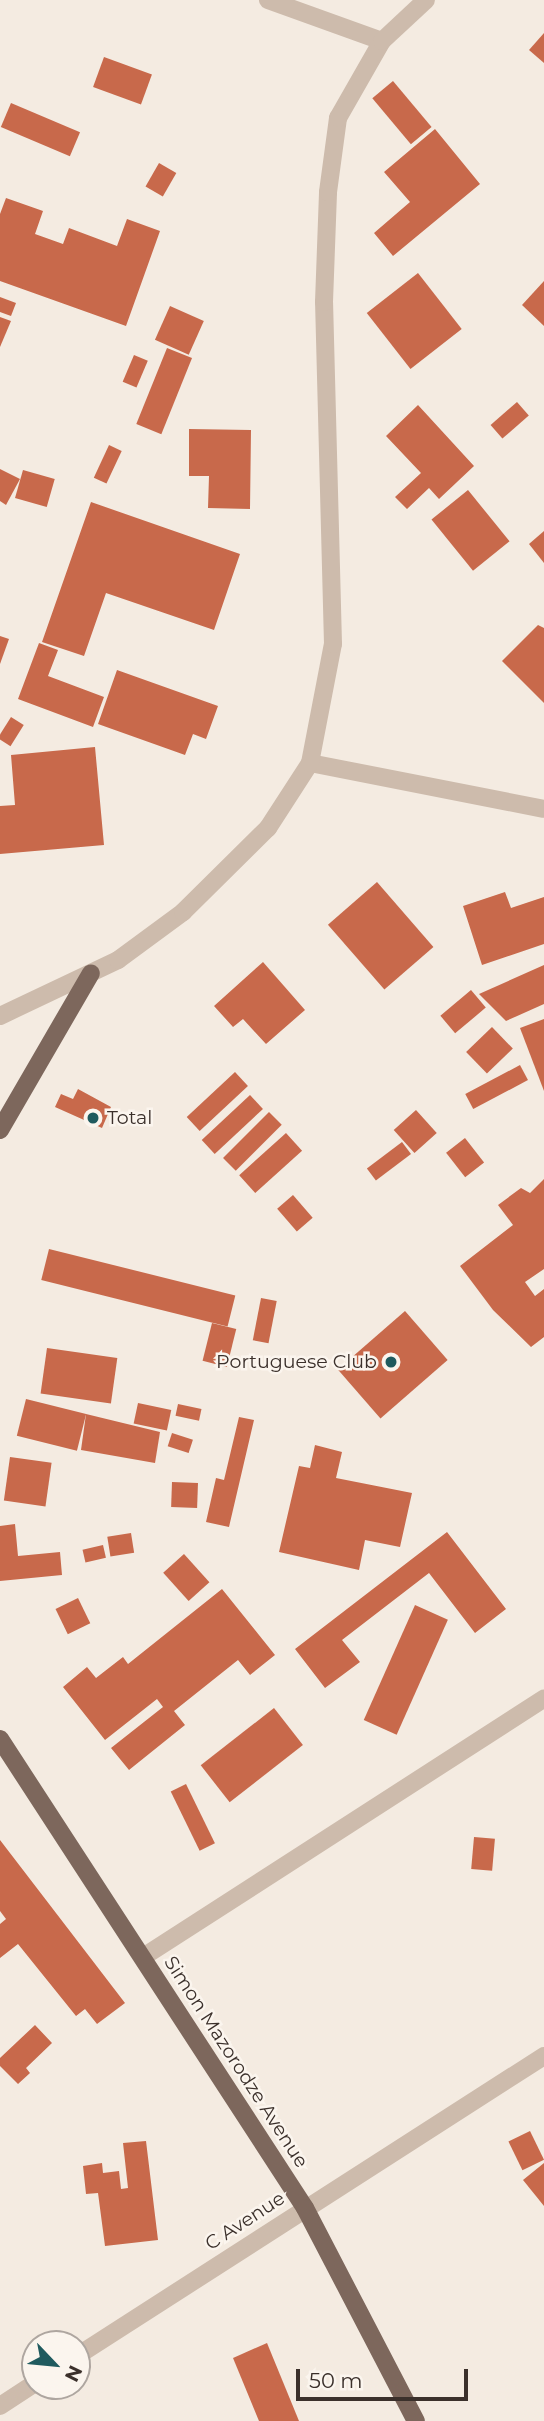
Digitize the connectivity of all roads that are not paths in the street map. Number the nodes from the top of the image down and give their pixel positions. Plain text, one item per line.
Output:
1 (268, 0) edge
2 (426, 0) edge
3 (382, 41) junction
4 (310, 764) junction
5 (544, 809) edge
6 (92, 973) junction
7 (0, 1016) edge
8 (0, 1130) edge
9 (544, 1699) edge
10 (0, 1739) edge
11 (144, 1957) junction
12 (544, 2056) edge
13 (305, 2208) junction
14 (91, 2347) edge
15 (21, 2392) edge
16 (0, 2406) edge
17 (416, 2421) edge

1 - 3 street
2 - 3 street
3 - 4 street
4 - 5 street
4 - 6 street
6 - 7 street
6 - 8 main road
9 - 11 street
10 - 11 main road, Simon Mazorodze Avenue
11 - 13 main road, Simon Mazorodze Avenue
12 - 13 street, C Avenue
13 - 14 street, C Avenue
13 - 17 main road, Simon Mazorodze Avenue
15 - 16 street

